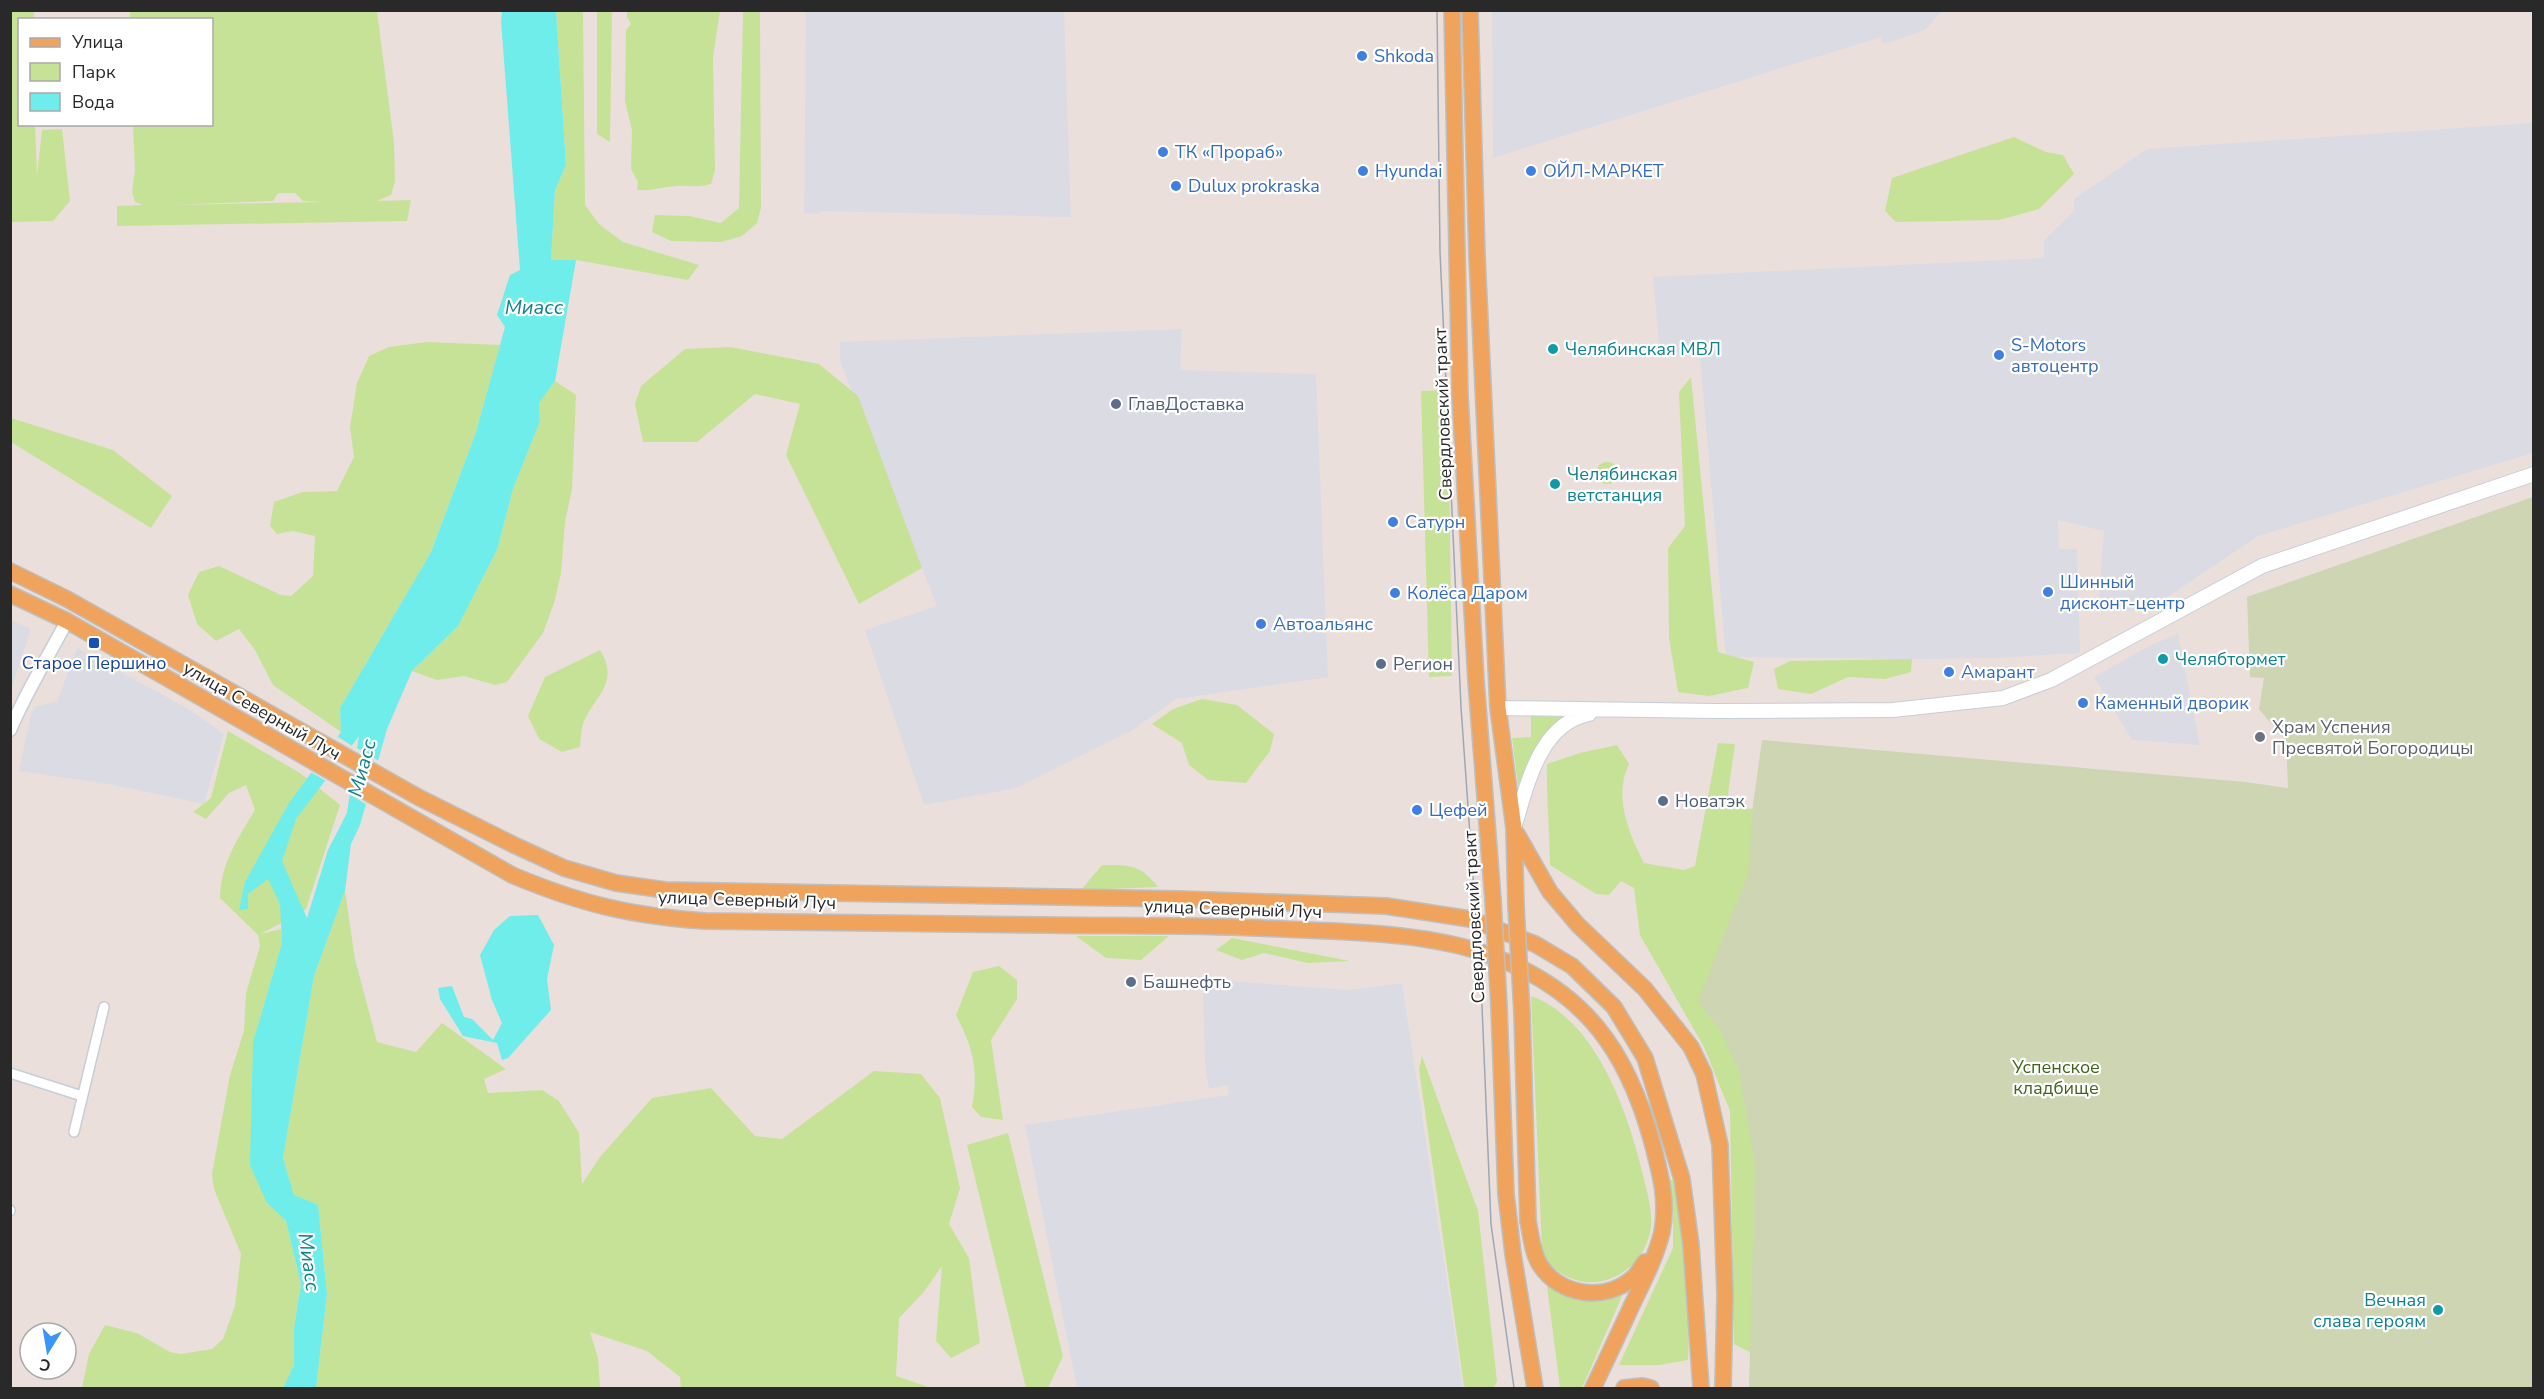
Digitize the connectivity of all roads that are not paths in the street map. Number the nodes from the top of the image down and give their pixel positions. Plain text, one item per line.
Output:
1 (1452, 10) edge
2 (1470, 10) edge
3 (2534, 474) edge
4 (10, 572) edge
5 (10, 594) edge
6 (67, 621) junction
7 (1478, 707) junction
8 (1498, 708) junction
9 (1606, 710) junction
10 (10, 730) edge
11 (1514, 828) junction
12 (104, 1006) dead end
13 (10, 1073) edge
14 (82, 1096) junction
15 (74, 1132) dead end
16 (1662, 1231) junction
17 (1535, 1389) edge
18 (1593, 1389) edge
19 (1624, 1389) edge
20 (1651, 1389) edge
21 (1701, 1389) edge
22 (1723, 1389) edge

1 - 7 main road, Свердловский тракт
2 - 8 main road
3 - 9 main road
4 - 21 main road, улица Северный Луч
5 - 6 main road, улица Северный Луч
6 - 10 street
6 - 16 main road, улица Северный Луч
7 - 8 main road
7 - 17 main road, Свердловский тракт, bridge
8 - 9 main road
8 - 11 main road
9 - 11 main road
11 - 16 main road, bridge
11 - 22 main road
12 - 14 street
13 - 14 street
14 - 15 street
16 - 18 main road
19 - 20 main road

